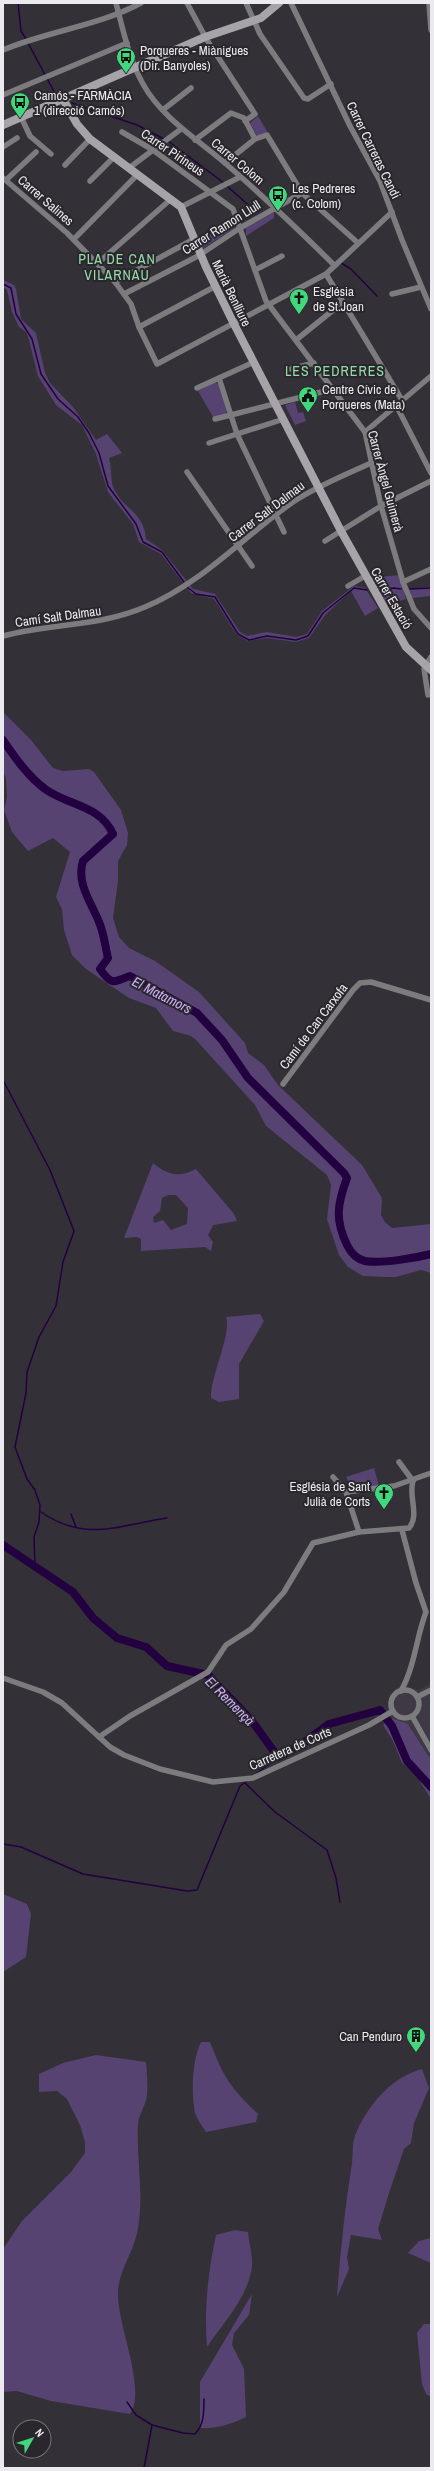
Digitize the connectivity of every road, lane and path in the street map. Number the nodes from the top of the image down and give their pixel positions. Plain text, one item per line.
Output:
1 (116, 3) edge
2 (141, 3) edge
3 (187, 3) edge
4 (246, 3) edge
5 (279, 3) edge
6 (292, 3) edge
7 (429, 3) edge
8 (119, 15) junction
9 (254, 21) junction
10 (431, 30) edge
11 (205, 37) junction
12 (127, 43) junction
13 (3, 50) edge
14 (135, 68) junction
15 (331, 84) junction
16 (191, 88) dead end
17 (3, 95) edge
18 (63, 99) junction
19 (164, 109) junction
20 (21, 117) junction
21 (245, 121) junction
22 (4, 123) edge
23 (182, 129) junction
24 (122, 132) dead end
25 (17, 138) dead end
26 (90, 139) junction
27 (255, 139) junction
28 (196, 140) junction
29 (3, 147) edge
30 (153, 150) junction
31 (36, 152) dead end
32 (51, 154) dead end
33 (114, 157) junction
34 (225, 163) junction
35 (65, 165) dead end
36 (129, 168) junction
37 (137, 175) junction
38 (240, 177) junction
39 (4, 179) edge
40 (90, 181) dead end
41 (211, 192) junction
42 (302, 193) junction
43 (171, 199) junction
44 (180, 208) junction
45 (276, 208) junction
46 (392, 212) junction
47 (240, 228) junction
48 (74, 239) junction
49 (194, 239) junction
50 (358, 243) junction
51 (200, 253) junction
52 (282, 256) dead end
53 (98, 263) junction
54 (334, 265) junction
55 (255, 270) junction
56 (326, 274) junction
57 (115, 282) junction
58 (216, 286) junction
59 (421, 287) junction
60 (124, 294) junction
61 (392, 294) dead end
62 (342, 303) junction
63 (270, 305) junction
64 (431, 309) edge
65 (234, 324) junction
66 (139, 327) junction
67 (296, 340) junction
68 (254, 362) junction
69 (314, 363) junction
70 (291, 369) dead end
71 (431, 376) edge
72 (219, 378) junction
73 (198, 388) dead end
74 (333, 389) junction
75 (402, 400) junction
76 (276, 403) junction
77 (396, 405) junction
78 (231, 415) junction
79 (215, 419) dead end
80 (284, 419) junction
81 (365, 432) junction
82 (237, 434) junction
83 (209, 443) dead end
84 (371, 463) junction
85 (187, 472) dead end
86 (431, 473) edge
87 (431, 481) edge
88 (318, 487) junction
89 (381, 506) junction
90 (276, 516) junction
91 (341, 531) junction
92 (284, 532) dead end
93 (325, 541) dead end
94 (238, 546) junction
95 (220, 560) joint
96 (252, 566) dead end
97 (431, 570) edge
98 (365, 576) junction
99 (403, 582) junction
100 (348, 586) dead end
101 (431, 628) edge
102 (3, 636) edge
103 (431, 657) edge
104 (428, 668) edge
105 (428, 695) dead end
106 (431, 1000) edge
107 (283, 1084) dead end
108 (398, 1462) dead end
109 (431, 1473) edge
110 (333, 1477) dead end
111 (413, 1481) junction
112 (346, 1492) junction
113 (402, 1530) junction
114 (359, 1532) junction
115 (3, 1678) edge
116 (401, 1690) junction
117 (431, 1690) edge
118 (417, 1697) junction
119 (393, 1711) junction
120 (412, 1716) junction
121 (99, 1738) junction
122 (431, 1750) edge

1 - 8 street, Carrer Colom
2 - 8 street
3 - 11 street
4 - 9 street
5 - 9 street
6 - 15 street, Carrer Carreras Candi
7 - 10 street
8 - 12 street, Carrer Colom
8 - 13 street
9 - 11 street
9 - 15 street
11 - 14 street
11 - 21 street
12 - 14 street, Carrer Colom
12 - 17 street
14 - 18 street
14 - 19 street, Carrer Colom
15 - 46 street, Carrer Carreras Candi
16 - 19 street
18 - 20 street
18 - 26 street, Marià Benlliure
19 - 23 street, Carrer Colom
20 - 22 street
20 - 32 street
21 - 27 street
21 - 28 street
23 - 28 street, Carrer Colom
23 - 30 street
24 - 30 street, Carrer Pirineus
25 - 29 street
26 - 33 street, Marià Benlliure
26 - 35 street
27 - 34 street
27 - 42 street
28 - 34 street, Carrer Colom
30 - 36 street
30 - 41 street, Carrer Pirineus
31 - 39 street
33 - 36 street, Marià Benlliure
33 - 40 street
34 - 38 street, Carrer Colom
36 - 37 street, Marià Benlliure
37 - 43 street, Marià Benlliure
37 - 48 street, Carrer Salines
38 - 41 street
38 - 45 street, Carrer Colom
39 - 48 street, Carrer Salines
41 - 44 street
41 - 47 street, Carrer Àngel Guimerà
42 - 45 street, Carrer Ramon Llull
42 - 50 street
43 - 44 street, Marià Benlliure
43 - 53 street
44 - 49 street, Marià Benlliure
45 - 47 street, Carrer Ramon Llull
45 - 54 street, Carrer Colom
46 - 50 street
46 - 59 street, Carrer Carreras Candi
47 - 51 street, Carrer Ramon Llull
47 - 55 street, Carrer Àngel Guimerà
48 - 53 street, Carrer Salines
49 - 51 street, Marià Benlliure
49 - 57 street
50 - 54 street
51 - 58 street, Marià Benlliure
51 - 60 street, Carrer Ramon Llull
52 - 55 street
53 - 57 street, Carrer Salines
54 - 56 street
55 - 63 street, Carrer Àngel Guimerà
56 - 62 street
56 - 63 street
57 - 60 street, Carrer Salines
58 - 65 street, Marià Benlliure
58 - 66 street
59 - 61 street
59 - 64 street, Carrer Carreras Candi
60 - 66 street, Carrer Salines
62 - 67 street
62 - 75 street
63 - 65 street
63 - 67 street, Carrer Àngel Guimerà
65 - 66 street, Carrer Salines
65 - 68 street, Marià Benlliure
67 - 69 street, Carrer Àngel Guimerà
68 - 72 street
68 - 76 street, Marià Benlliure
69 - 70 street
69 - 74 street, Carrer Àngel Guimerà
71 - 75 street
72 - 73 street
72 - 78 street
74 - 76 street
74 - 81 street, Carrer Àngel Guimerà
75 - 77 street
76 - 78 street
76 - 80 street, Marià Benlliure
77 - 81 street
77 - 86 street
78 - 79 street
78 - 82 street
80 - 82 street
80 - 88 street, Marià Benlliure
81 - 84 street, Carrer Àngel Guimerà
82 - 83 street
82 - 90 street
84 - 88 street, Carrer Salt Dalmau
84 - 89 street, Carrer Àngel Guimerà
85 - 94 street
87 - 89 street
88 - 90 street, Carrer Salt Dalmau
88 - 91 street, Marià Benlliure
89 - 91 street
89 - 99 street, Carrer Àngel Guimerà
90 - 92 street
90 - 94 street, Carrer Salt Dalmau
91 - 93 street
91 - 98 street, Carrer Estació
94 - 95 street, Carrer Salt Dalmau
94 - 96 street
95 - 102 street, Camí Salt Dalmau
97 - 99 street
98 - 100 street
98 - 104 street, Carrer Estació
99 - 101 street, Carrer Àngel Guimerà
103 - 104 street
104 - 105 street
106 - 107 street, Camí de Can Carxofa
108 - 111 street
109 - 111 street
110 - 112 street
111 - 112 street
111 - 113 street
112 - 114 street
113 - 114 street
113 - 116 street
114 - 121 street
115 - 121 street, Carretera de Corts
116 - 118 street
116 - 119 street
117 - 118 street
118 - 120 street
119 - 120 street
119 - 121 street, Carretera de Corts
120 - 122 street

